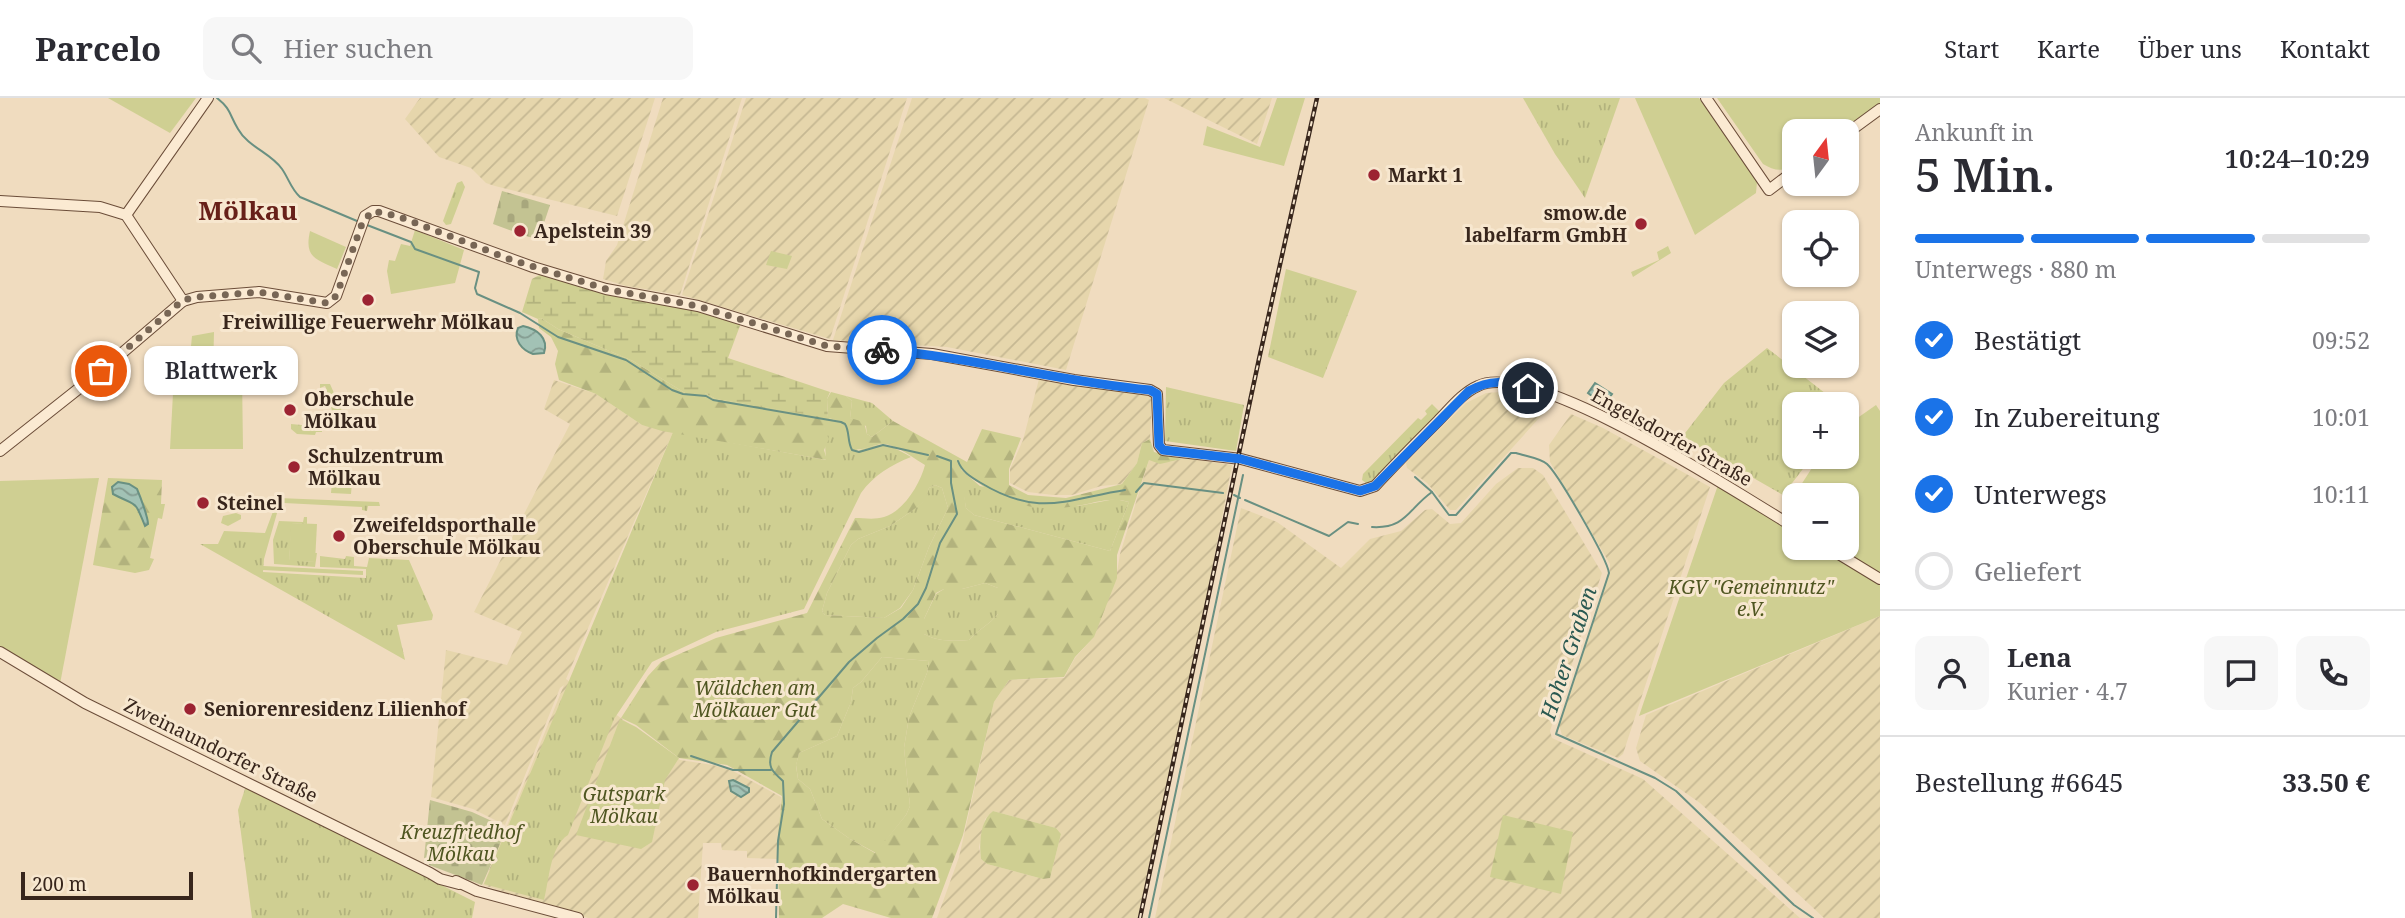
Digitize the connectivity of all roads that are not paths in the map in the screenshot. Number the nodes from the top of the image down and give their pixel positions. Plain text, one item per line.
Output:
1 (208, 98) edge
2 (1706, 98) edge
3 (1880, 109) edge
4 (1859, 124) edge
5 (1746, 155) junction
6 (1782, 180) edge
7 (1778, 183) junction
8 (0, 201) edge
9 (127, 215) junction
10 (183, 300) junction
11 (0, 451) edge
12 (1782, 520) edge
13 (1849, 560) edge
14 (1880, 579) edge
15 (0, 652) edge
16 (578, 918) edge

1 - 9 main road
2 - 5 main road
3 - 4 main road
5 - 7 main road
5 - 7 main road
6 - 7 main road
8 - 9 main road
9 - 10 main road
10 - 11 main road
10 - 12 main road, Engelsdorfer Straße
13 - 14 main road
15 - 16 main road, Zweinaundorfer Straße

